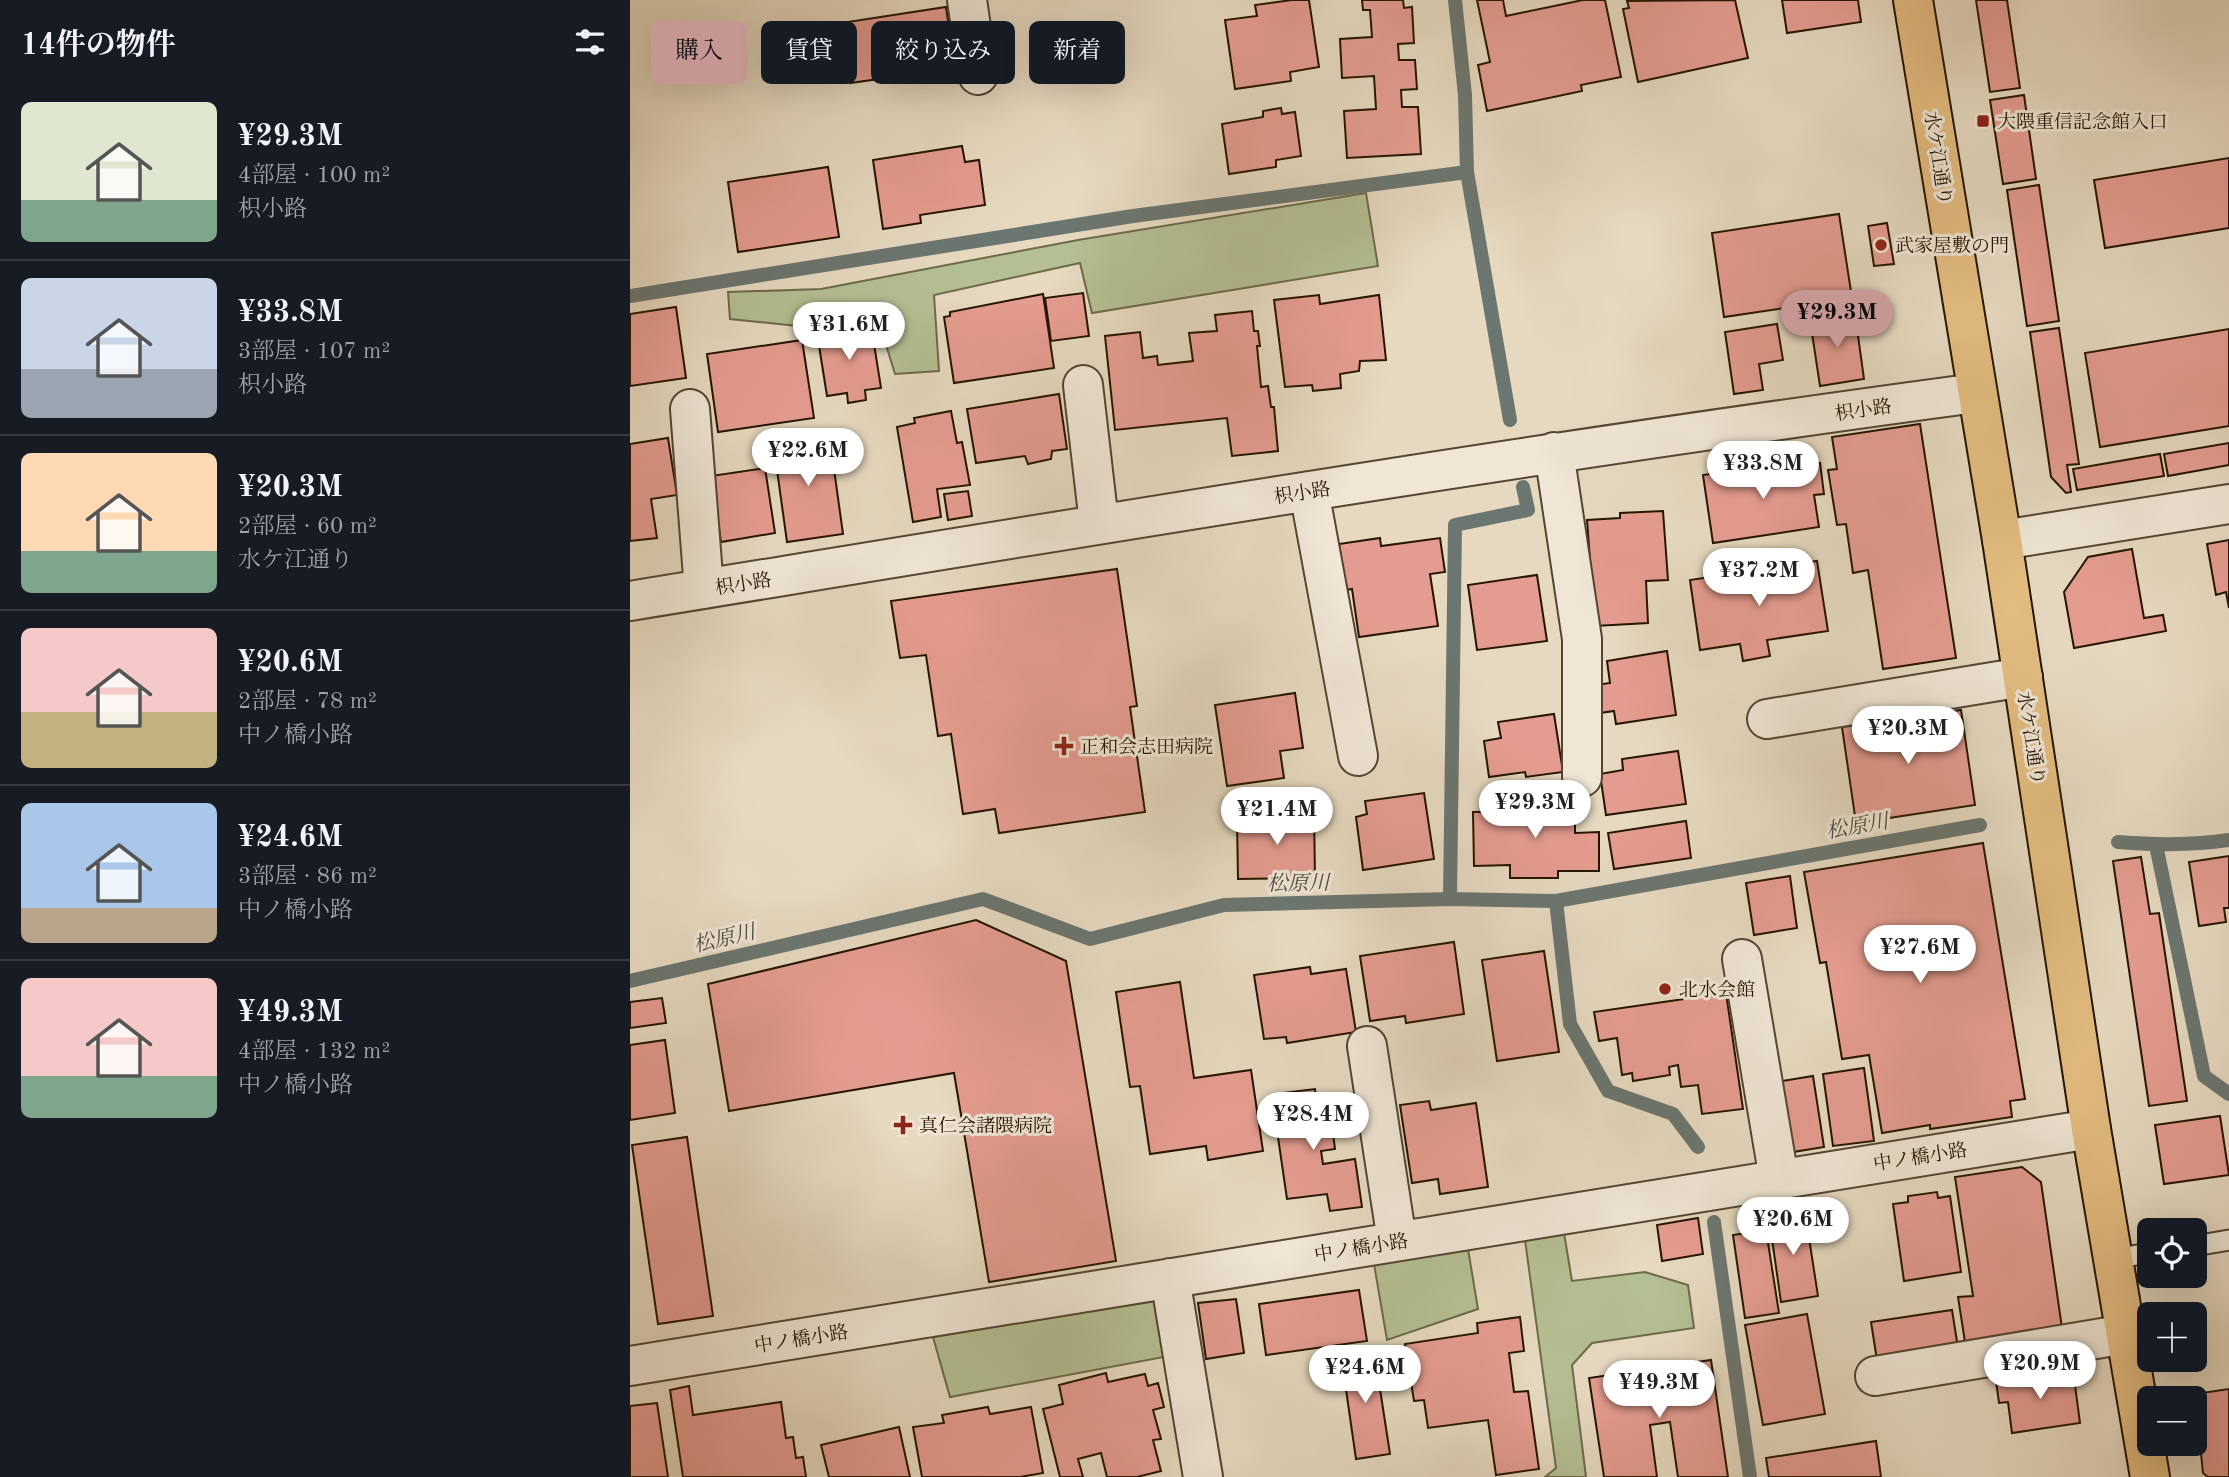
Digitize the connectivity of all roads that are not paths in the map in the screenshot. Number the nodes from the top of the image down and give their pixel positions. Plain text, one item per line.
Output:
1 (967, 0) edge
2 (1913, 0) edge
3 (970, 21) edge
4 (1083, 386) dead end
5 (1976, 393) junction
6 (690, 409) dead end
7 (1554, 452) junction
8 (1309, 491) junction
9 (2229, 504) edge
10 (1099, 523) junction
11 (2002, 540) junction
12 (704, 589) junction
13 (630, 601) edge
14 (2023, 677) junction
15 (1767, 719) dead end
16 (1358, 755) dead end
17 (1582, 778) dead end
18 (1742, 959) dead end
19 (1367, 1046) dead end
20 (2091, 1129) junction
21 (1779, 1179) junction
22 (2229, 1240) edge
23 (1397, 1241) junction
24 (2207, 1244) edge
25 (2131, 1256) edge
26 (1170, 1278) junction
27 (2126, 1334) junction
28 (630, 1366) edge
29 (1875, 1376) dead end
30 (1203, 1477) edge
31 (2150, 1477) edge

1 - 3 street
2 - 5 main road, 水ケ江通り
4 - 10 street
5 - 7 street, 枳小路
5 - 11 main road, 水ケ江通り
6 - 12 street
7 - 8 street, 枳小路
7 - 17 street
8 - 10 street, 枳小路
8 - 16 street
9 - 11 street
10 - 12 street, 枳小路
11 - 14 main road, 水ケ江通り
12 - 13 street, 枳小路
14 - 15 street
14 - 20 main road, 水ケ江通り
18 - 21 street
19 - 23 street
20 - 21 street, 中ノ橋小路
20 - 25 main road, 水ケ江通り
21 - 23 street, 中ノ橋小路
22 - 24 lane
23 - 26 street, 中ノ橋小路
25 - 27 main road, 水ケ江通り
26 - 28 street, 中ノ橋小路
26 - 30 street
27 - 29 street
27 - 31 main road, 水ケ江通り

